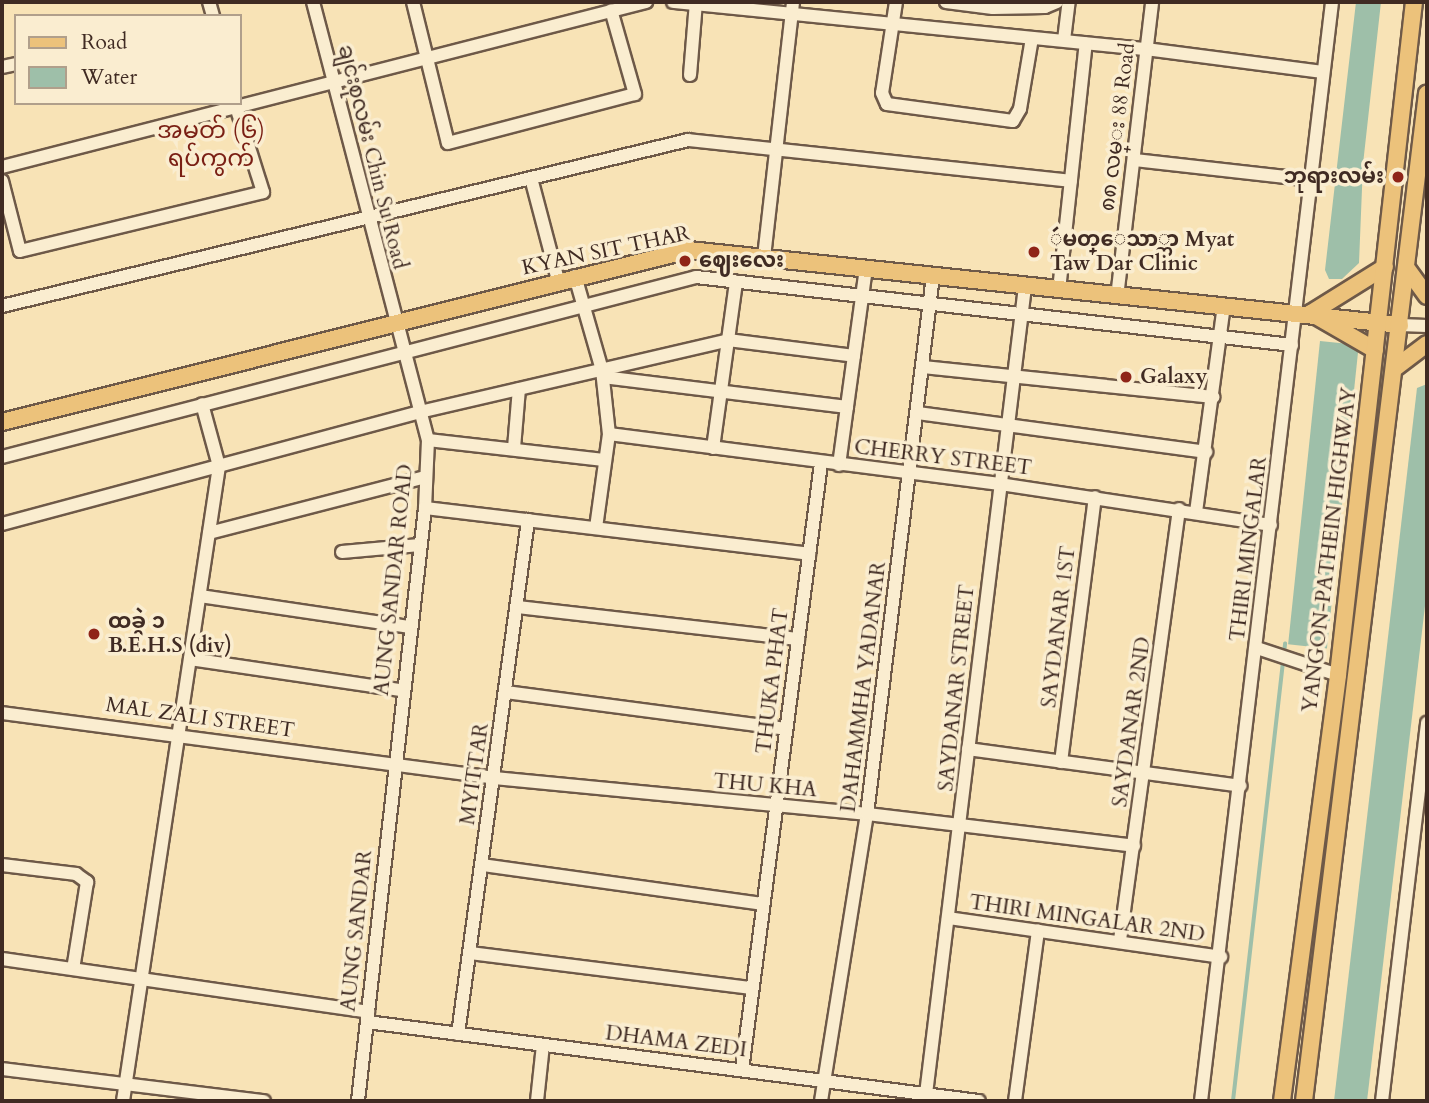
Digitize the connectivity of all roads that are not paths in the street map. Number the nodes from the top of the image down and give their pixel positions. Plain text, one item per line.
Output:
1 (313, 2) edge
2 (413, 2) edge
3 (646, 2) edge
4 (673, 2) edge
5 (896, 2) edge
6 (946, 2) edge
7 (1057, 2) edge
8 (1069, 2) edge
9 (1152, 2) edge
10 (1332, 2) edge
11 (1414, 2) edge
12 (696, 4) edge
13 (994, 5) edge
14 (792, 8) edge
15 (611, 10) junction
16 (894, 23) junction
17 (992, 33) junction
18 (1032, 38) junction
19 (1064, 40) junction
20 (1086, 43) junction
21 (1146, 49) junction
22 (427, 59) junction
23 (1323, 72) junction
24 (690, 75) dead end
25 (334, 83) junction
26 (1427, 93) edge
27 (242, 105) edge
28 (236, 106) edge
29 (777, 151) junction
30 (1134, 160) junction
31 (2, 167) edge
32 (531, 178) junction
33 (1311, 180) junction
34 (2, 181) edge
35 (1071, 181) junction
36 (368, 218) junction
37 (764, 257) junction
38 (1385, 267) junction
39 (866, 268) junction
40 (1408, 270) junction
41 (575, 276) junction
42 (933, 276) junction
43 (558, 281) junction
44 (736, 282) junction
45 (1025, 287) junction
46 (1059, 290) junction
47 (862, 296) junction
48 (1427, 296) edge
49 (1118, 298) junction
50 (583, 304) junction
51 (931, 304) junction
52 (2, 306) edge
53 (1224, 306) junction
54 (1303, 313) junction
55 (1021, 314) junction
56 (394, 321) junction
57 (1378, 322) junction
58 (1400, 325) junction
59 (1427, 326) edge
60 (1220, 337) junction
61 (728, 340) junction
62 (1427, 344) edge
63 (1292, 345) junction
64 (404, 351) junction
65 (1375, 351) junction
66 (854, 356) junction
67 (923, 367) junction
68 (1395, 368) junction
69 (603, 374) junction
70 (1014, 377) junction
71 (519, 389) junction
72 (721, 392) junction
73 (1213, 397) junction
74 (202, 404) junction
75 (847, 407) junction
76 (424, 411) junction
77 (918, 413) junction
78 (2, 422) edge
79 (1007, 426) junction
80 (609, 435) junction
81 (428, 440) junction
82 (514, 448) junction
83 (713, 448) junction
84 (1206, 452) junction
85 (2, 457) edge
86 (604, 460) junction
87 (821, 463) junction
88 (839, 465) junction
89 (219, 466) junction
90 (911, 474) junction
91 (426, 477) junction
92 (1000, 484) junction
93 (1095, 497) junction
94 (425, 508) junction
95 (1179, 509) junction
96 (1196, 512) junction
97 (528, 520) junction
98 (2, 524) edge
99 (1271, 525) junction
100 (596, 528) junction
101 (209, 533) junction
102 (420, 545) junction
103 (342, 552) dead end
104 (809, 554) junction
105 (200, 596) junction
106 (517, 607) junction
107 (409, 627) junction
108 (798, 639) junction
109 (1257, 648) junction
110 (190, 659) junction
111 (1338, 675) junction
112 (401, 690) junction
113 (506, 692) junction
114 (2, 712) edge
115 (1427, 723) edge
116 (786, 729) junction
117 (180, 734) junction
118 (968, 749) junction
119 (1061, 762) junction
120 (392, 765) junction
121 (1146, 774) junction
122 (495, 778) junction
123 (1241, 786) junction
124 (777, 807) junction
125 (867, 814) junction
126 (962, 828) junction
127 (1134, 846) junction
128 (2, 864) edge
129 (482, 865) junction
130 (763, 904) junction
131 (948, 918) junction
132 (1038, 932) junction
133 (1120, 940) junction
134 (470, 953) junction
135 (1221, 957) junction
136 (2, 959) edge
137 (73, 969) junction
138 (139, 978) junction
139 (752, 988) junction
140 (368, 1017) junction
141 (458, 1034) junction
142 (543, 1045) junction
143 (2, 1069) edge
144 (742, 1070) junction
145 (824, 1080) junction
146 (124, 1084) junction
147 (926, 1094) junction
148 (123, 1101) edge
149 (264, 1101) edge
150 (358, 1101) edge
151 (537, 1101) edge
152 (821, 1101) edge
153 (979, 1101) edge
154 (1015, 1101) edge
155 (1201, 1101) edge
156 (1282, 1101) edge
157 (1304, 1101) edge
158 (1382, 1101) edge

1 - 25 street, ချင်းစုလမ်း Chin Su Road
2 - 22 street
3 - 15 street
4 - 12 street
5 - 16 street
6 - 13 street
7 - 13 street
8 - 19 street
9 - 21 street, ၈၈ လမ္း 88 Road
10 - 23 street, THIRI MINGALAR
11 - 38 main road, YANGON-PATHEIN HIGHWAY
12 - 14 street
12 - 24 street
13 - 17 street
14 - 16 street
14 - 29 street
15 - 22 street
15 - 22 street
16 - 17 street
16 - 18 street
17 - 18 street
18 - 19 street
19 - 20 street
20 - 21 street
20 - 35 street
21 - 23 street
21 - 30 street, ၈၈ လမ္း 88 Road
22 - 25 street
23 - 33 street, THIRI MINGALAR
25 - 27 street
25 - 36 street, ချင်းစုလမ်း Chin Su Road
26 - 40 main road, YANGON-PATHEIN HIGHWAY
28 - 31 street
28 - 34 street
29 - 32 street
29 - 35 street
29 - 37 street
30 - 33 street
30 - 49 street, ၈၈ လမ္း 88 Road
32 - 36 street
32 - 43 street
33 - 54 street, THIRI MINGALAR
35 - 46 street
36 - 52 street
36 - 56 street, ချင်းစုလမ်း Chin Su Road
37 - 39 main road, KYAN SIT THAR
37 - 41 main road, KYAN SIT THAR
38 - 54 main road
38 - 57 main road, YANGON-PATHEIN HIGHWAY
39 - 42 main road, KYAN SIT THAR
39 - 47 street
40 - 48 main road
40 - 58 main road, YANGON-PATHEIN HIGHWAY
41 - 43 main road, KYAN SIT THAR
41 - 50 street
42 - 45 main road, KYAN SIT THAR
42 - 51 street, DAHAMMHA YADANAR
43 - 56 main road, KYAN SIT THAR
44 - 47 street
44 - 50 street
44 - 61 street
45 - 46 main road, KYAN SIT THAR
45 - 55 street, SAYDANAR STREET
46 - 49 main road, KYAN SIT THAR
47 - 51 street
47 - 66 street
49 - 53 main road, KYAN SIT THAR
50 - 64 street
50 - 69 street
51 - 55 street
51 - 67 street, DAHAMMHA YADANAR
53 - 54 main road, KYAN SIT THAR
53 - 60 street
54 - 57 main road, KYAN SIT THAR
54 - 63 street, THIRI MINGALAR
54 - 65 main road
55 - 60 street
55 - 70 street, SAYDANAR STREET
56 - 64 street, AUNG SANDAR ROAD
56 - 78 main road, KYAN SIT THAR
57 - 58 main road, KYAN SIT THAR
57 - 65 main road, YANGON-PATHEIN HIGHWAY
58 - 59 street
58 - 68 main road, YANGON-PATHEIN HIGHWAY
60 - 63 street
60 - 73 street
61 - 66 street
61 - 69 street
61 - 72 street
62 - 68 main road
63 - 99 street, THIRI MINGALAR
64 - 74 street
64 - 76 street, AUNG SANDAR ROAD
65 - 111 main road, YANGON-PATHEIN HIGHWAY
66 - 75 street
67 - 70 street
67 - 77 street, DAHAMMHA YADANAR
68 - 157 main road, YANGON-PATHEIN HIGHWAY
69 - 71 street
69 - 72 street
69 - 80 street
70 - 73 street
70 - 79 street, SAYDANAR STREET
71 - 76 street
71 - 82 street
72 - 75 street
72 - 83 street
73 - 84 street
74 - 85 street
74 - 89 street
75 - 88 street
76 - 81 street, AUNG SANDAR ROAD
76 - 89 street
77 - 79 street
77 - 90 street, DAHAMMHA YADANAR
79 - 84 street
79 - 92 street, SAYDANAR STREET
80 - 83 street, CHERRY STREET
80 - 86 street
81 - 82 street
81 - 91 street, AUNG SANDAR ROAD
82 - 86 street
83 - 87 street, CHERRY STREET
84 - 96 street
86 - 100 street
87 - 88 street, CHERRY STREET
87 - 104 street, THUKA PHAT
88 - 90 street, CHERRY STREET
89 - 98 street
89 - 101 street
90 - 92 street, CHERRY STREET
90 - 125 street, DAHAMMHA YADANAR
91 - 94 street, AUNG SANDAR ROAD
91 - 101 street
92 - 93 street, CHERRY STREET
92 - 118 street, SAYDANAR STREET
93 - 95 street, CHERRY STREET
93 - 119 street, SAYDANAR 1ST
94 - 97 street
94 - 102 street, AUNG SANDAR ROAD
95 - 96 street, CHERRY STREET
95 - 121 street, SAYDANAR 2ND
96 - 99 street, CHERRY STREET
97 - 100 street
97 - 106 street, MYITTAR
99 - 109 street, THIRI MINGALAR
100 - 104 street
101 - 105 street
102 - 103 street
102 - 107 street, AUNG SANDAR ROAD
104 - 108 street, THUKA PHAT
105 - 107 street
105 - 110 street
106 - 108 street
106 - 113 street, MYITTAR
107 - 112 street, AUNG SANDAR ROAD
108 - 116 street, THUKA PHAT
109 - 111 street
109 - 123 street, THIRI MINGALAR
110 - 112 street
110 - 117 street
111 - 156 main road, YANGON-PATHEIN HIGHWAY
112 - 120 street, AUNG SANDAR ROAD
113 - 116 street
113 - 122 street, MYITTAR
114 - 117 street, MAL ZALI STREET
115 - 158 street
116 - 124 street, THUKA PHAT
117 - 120 street, MAL ZALI STREET
117 - 138 street
118 - 119 street
118 - 126 street, SAYDANAR STREET
119 - 121 street
120 - 122 street, THU KHA
120 - 140 street, AUNG SANDAR
121 - 123 street
121 - 127 street, SAYDANAR 2ND
122 - 124 street, THU KHA
122 - 129 street, MYITTAR
123 - 135 street, THIRI MINGALAR
124 - 125 street, THU KHA
124 - 130 street, THUKA PHAT
125 - 126 street, THU KHA
125 - 145 street, DAHAMMHA YADANAR
126 - 127 street, THU KHA
126 - 131 street, SAYDANAR STREET
127 - 133 street, SAYDANAR 2ND
128 - 137 street
129 - 130 street
129 - 134 street, MYITTAR
130 - 139 street, THUKA PHAT
131 - 132 street, THIRI MINGALAR 2ND
131 - 147 street, SAYDANAR STREET
132 - 133 street, THIRI MINGALAR 2ND
132 - 154 street
133 - 135 street, THIRI MINGALAR 2ND
134 - 139 street
134 - 141 street, MYITTAR
135 - 155 street, THIRI MINGALAR
136 - 137 street, DHAMA ZEDI
137 - 138 street, DHAMA ZEDI
138 - 140 street, DHAMA ZEDI
138 - 146 street
139 - 144 street, THUKA PHAT
140 - 141 street, DHAMA ZEDI
140 - 150 street, AUNG SANDAR
141 - 142 street, DHAMA ZEDI
142 - 144 street, DHAMA ZEDI
142 - 151 street
143 - 146 street
144 - 145 street, DHAMA ZEDI
145 - 147 street, DHAMA ZEDI
145 - 152 street, DAHAMMHA YADANAR
146 - 148 street
146 - 149 street
147 - 153 street, DHAMA ZEDI

